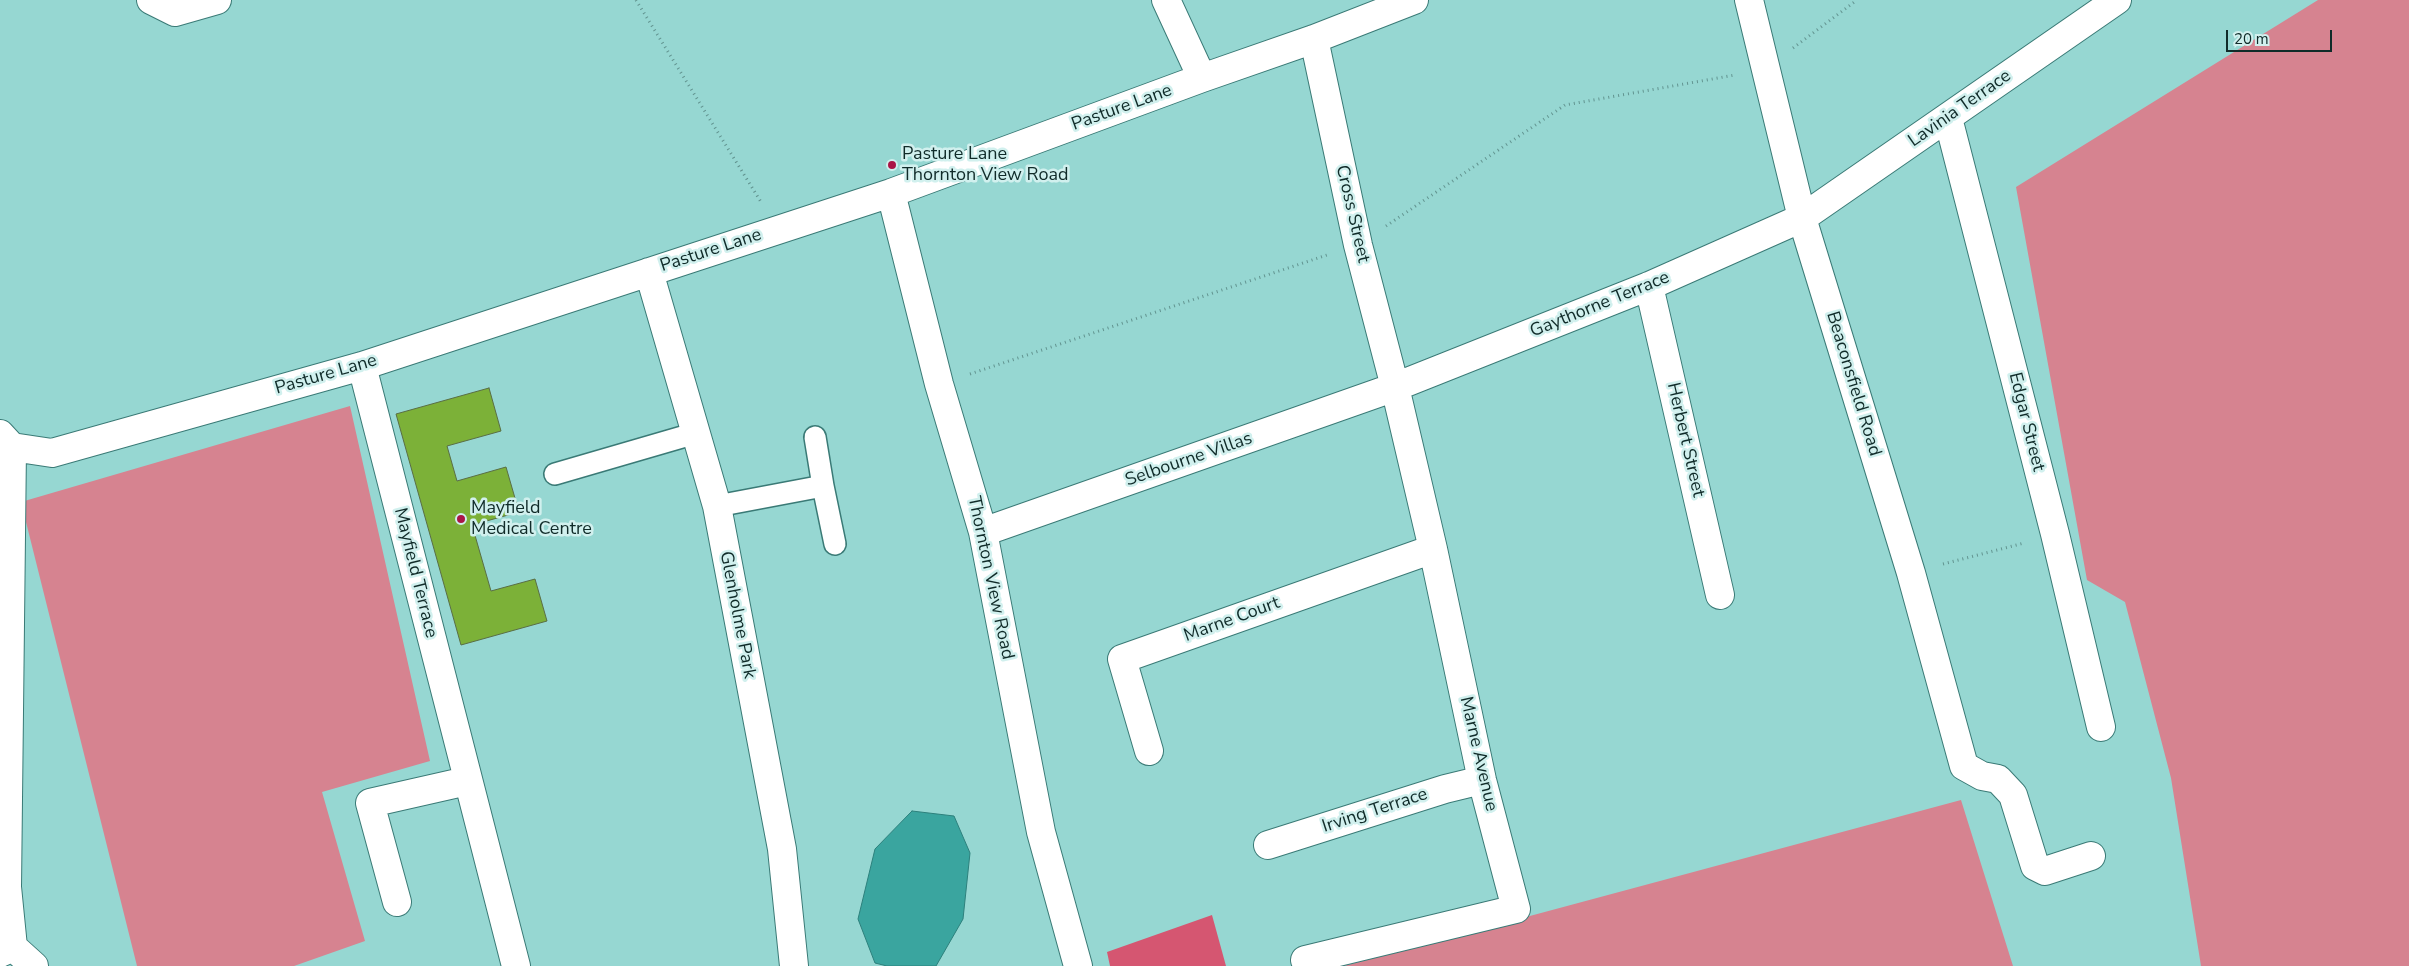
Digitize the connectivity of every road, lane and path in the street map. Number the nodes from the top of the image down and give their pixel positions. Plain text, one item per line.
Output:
1 (151, 0) edge
2 (217, 0) edge
3 (636, 0) edge
4 (1166, 0) edge
5 (1414, 0) edge
6 (1749, 0) edge
7 (1856, 0) edge
8 (2117, 0) edge
9 (1314, 39) junction
10 (1765, 70) junction
11 (1202, 78) junction
12 (1948, 118) junction
13 (891, 193) junction
14 (1802, 218) junction
15 (777, 230) junction
16 (1358, 245) junction
17 (649, 272) junction
18 (1649, 286) junction
19 (362, 366) junction
20 (939, 384) junction
21 (1395, 387) junction
22 (696, 433) junction
23 (815, 437) dead end
24 (6, 441) edge
25 (555, 474) dead end
26 (823, 486) junction
27 (0, 488) edge
28 (717, 506) junction
29 (983, 532) junction
30 (2055, 534) junction
31 (835, 544) dead end
32 (1433, 549) junction
33 (1911, 573) junction
34 (1720, 595) dead end
35 (2101, 727) dead end
36 (1148, 751) dead end
37 (1482, 780) junction
38 (467, 781) junction
39 (1268, 845) dead end
40 (2091, 856) dead end
41 (397, 902) dead end
42 (6, 950) edge
43 (1305, 960) dead end
44 (34, 966) edge
45 (516, 966) edge
46 (794, 966) edge
47 (1078, 966) edge

1 - 2 street
3 - 15 path
4 - 11 street
5 - 9 street, Pasture Lane
6 - 10 street, Beaconsfield Road
7 - 10 path
8 - 12 street, Lavinia Terrace
9 - 11 street, Pasture Lane
9 - 16 street, Cross Street
10 - 14 street, Beaconsfield Road
10 - 16 path
11 - 13 street, Pasture Lane
12 - 14 street, Lavinia Terrace
12 - 30 street, Edgar Street
13 - 15 street, Pasture Lane
13 - 20 street, Thornton View Road
14 - 18 street, Gaythorne Terrace
14 - 33 street, Beaconsfield Road
15 - 17 street, Pasture Lane
16 - 20 path
16 - 21 street, Cross Street
17 - 19 street, Pasture Lane
17 - 22 street, Glenholme Park
18 - 21 street, Gaythorne Terrace
18 - 34 street, Herbert Street
19 - 24 street, Pasture Lane
19 - 38 street, Mayfield Terrace
20 - 29 street, Thornton View Road
21 - 29 street, Selbourne Villas
21 - 32 street, Marne Avenue
22 - 25 lane
22 - 28 street, Glenholme Park
23 - 26 lane
24 - 27 street
24 - 42 street
26 - 28 lane
26 - 31 lane
28 - 46 street, Glenholme Park
29 - 47 street, Thornton View Road
30 - 33 path
30 - 35 street, Edgar Street
32 - 36 street, Marne Court
32 - 37 street, Marne Avenue
33 - 40 street, Beaconsfield Road
37 - 39 street, Irving Terrace
37 - 43 street, Marne Avenue
38 - 41 street
38 - 45 street, Mayfield Terrace
42 - 44 street

